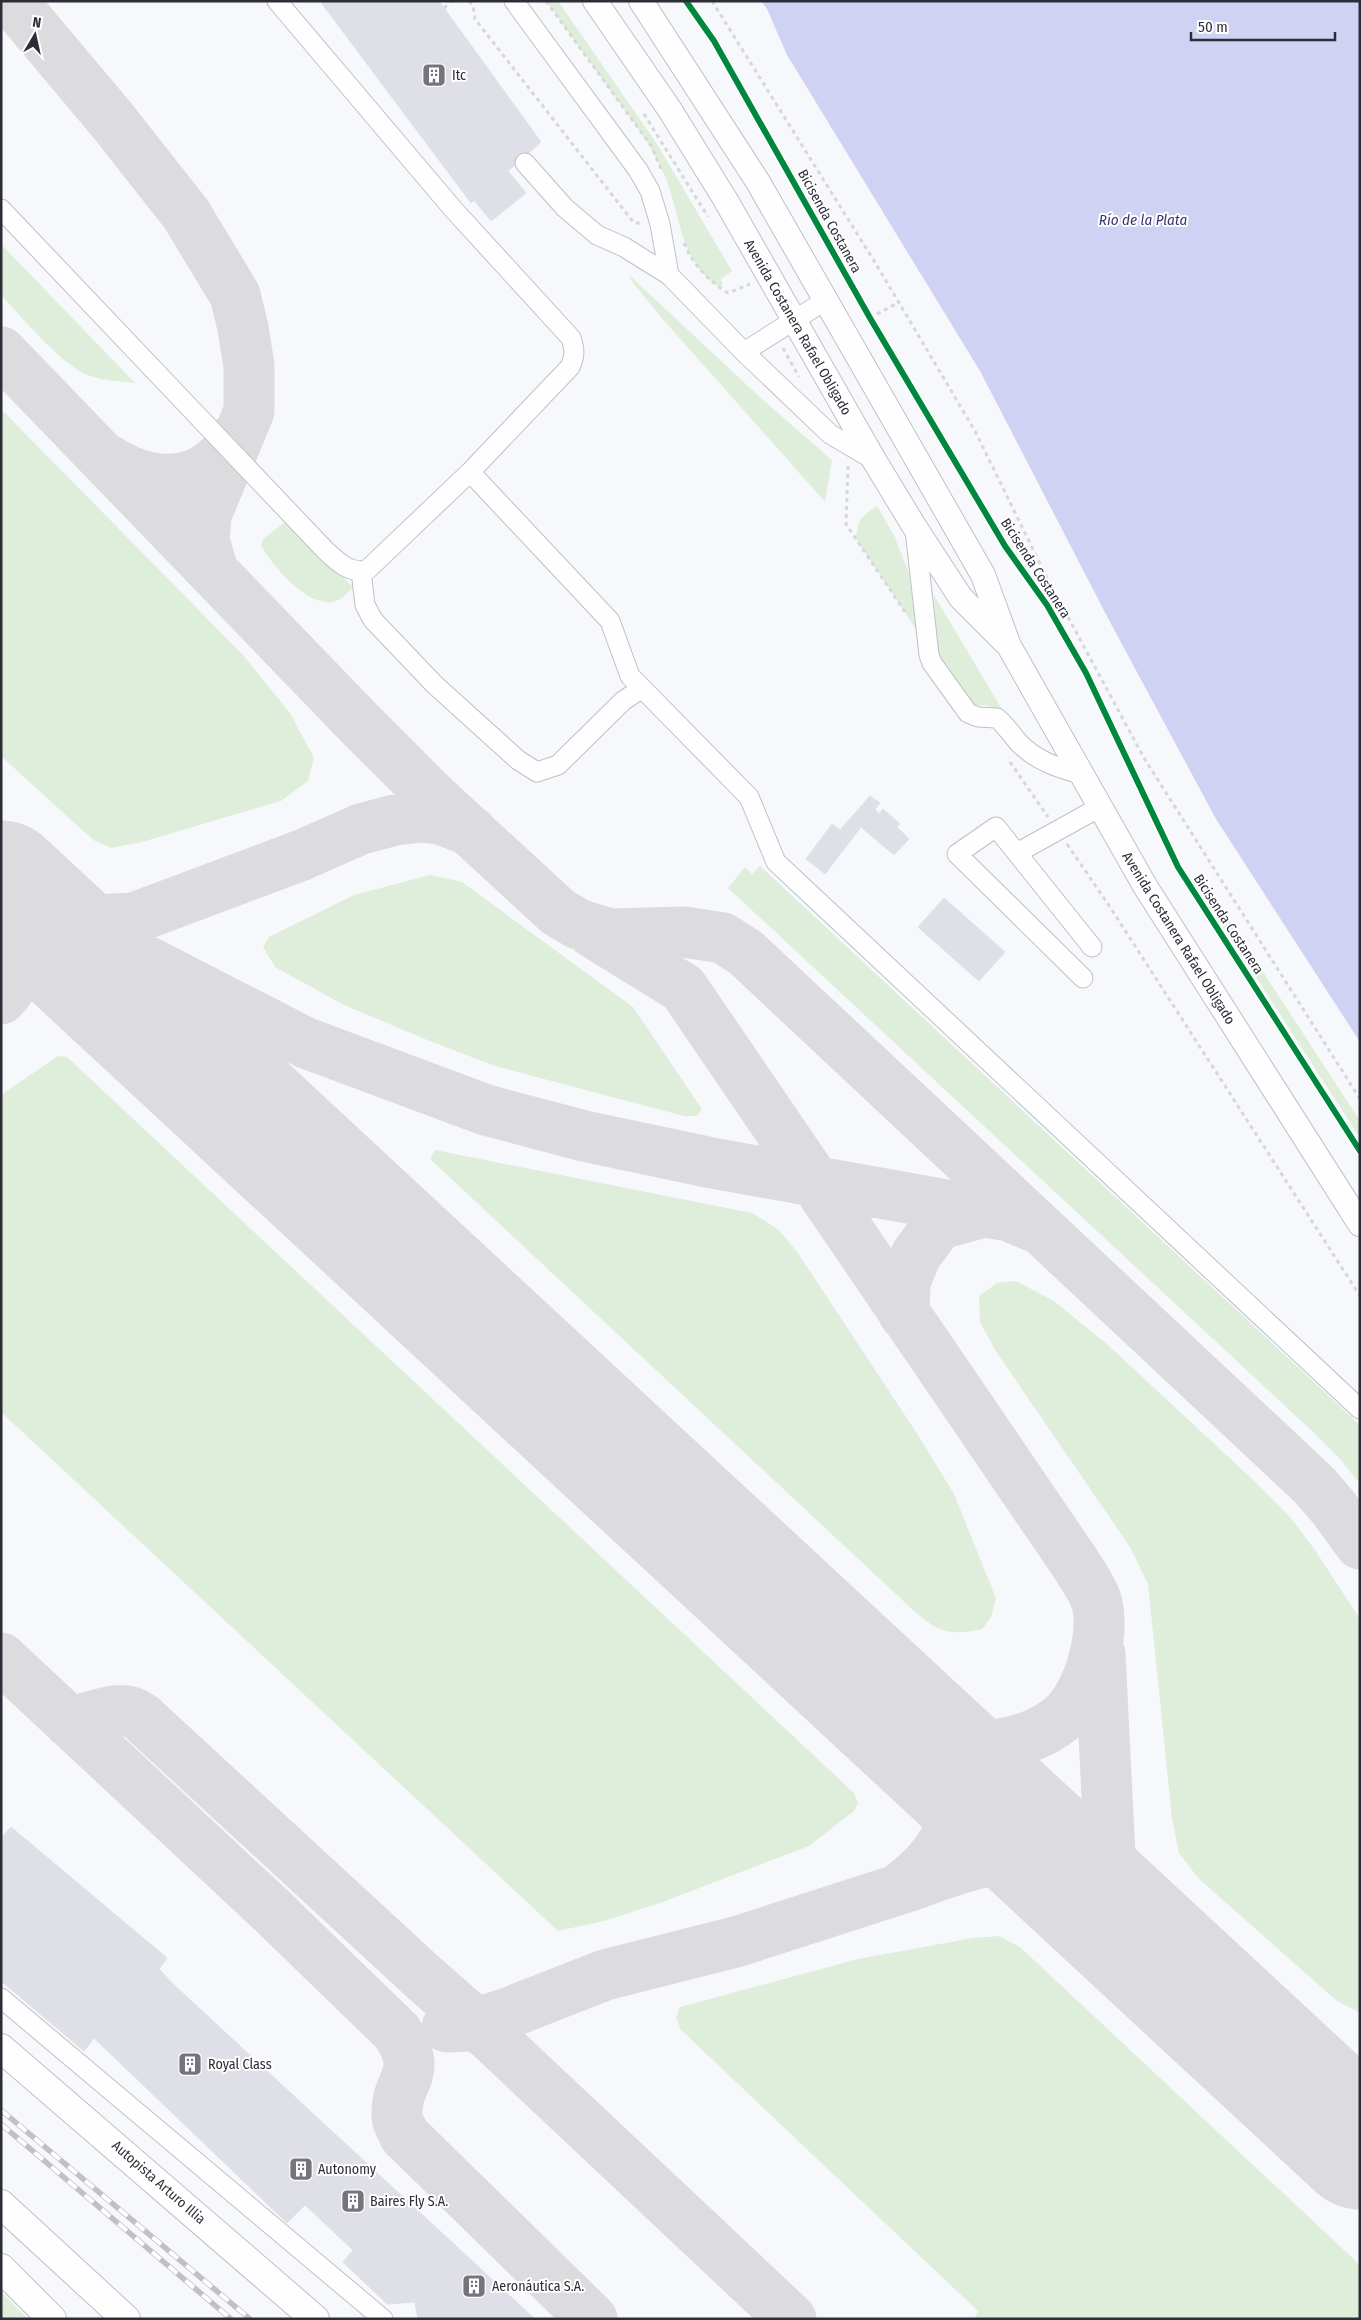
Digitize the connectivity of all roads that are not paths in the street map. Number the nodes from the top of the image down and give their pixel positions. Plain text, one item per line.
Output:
1 (277, 1) edge
2 (514, 1) edge
3 (596, 1) edge
4 (641, 1) edge
5 (525, 163) dead end
6 (1, 209) edge
7 (669, 275) junction
8 (826, 300) junction
9 (795, 320) junction
10 (744, 352) junction
11 (874, 460) junction
12 (470, 472) junction
13 (914, 526) junction
14 (361, 571) junction
15 (1009, 646) junction
16 (642, 688) junction
17 (1081, 774) junction
18 (1100, 807) junction
19 (1017, 853) junction
20 (1092, 948) dead end
21 (1083, 978) dead end
22 (1360, 1224) edge
23 (1360, 1409) edge
24 (1, 1998) edge
25 (1, 2048) edge
26 (1, 2204) edge
27 (1, 2268) edge
28 (52, 2319) edge
29 (126, 2319) edge
30 (316, 2319) edge
31 (383, 2319) edge

1 - 12 lane
2 - 7 lane
3 - 9 main road, Avenida Costanera Rafael Obligado
4 - 8 main road, Avenida Costanera Rafael Obligado
5 - 7 lane
6 - 14 lane
7 - 10 lane
8 - 9 lane
8 - 15 main road, Avenida Costanera Rafael Obligado
9 - 10 lane
9 - 11 main road, Avenida Costanera Rafael Obligado
10 - 11 lane
11 - 13 main road, Avenida Costanera Rafael Obligado
12 - 14 lane
12 - 16 lane
13 - 15 main road, Avenida Costanera Rafael Obligado
13 - 17 lane
14 - 16 lane
15 - 17 main road, Avenida Costanera Rafael Obligado
16 - 23 lane
17 - 18 main road, Avenida Costanera Rafael Obligado
18 - 19 lane
18 - 22 main road, Avenida Costanera Rafael Obligado
19 - 20 lane
19 - 21 lane
24 - 31 lane
25 - 30 highway, Autopista Arturo Illia
26 - 29 highway
27 - 28 highway

